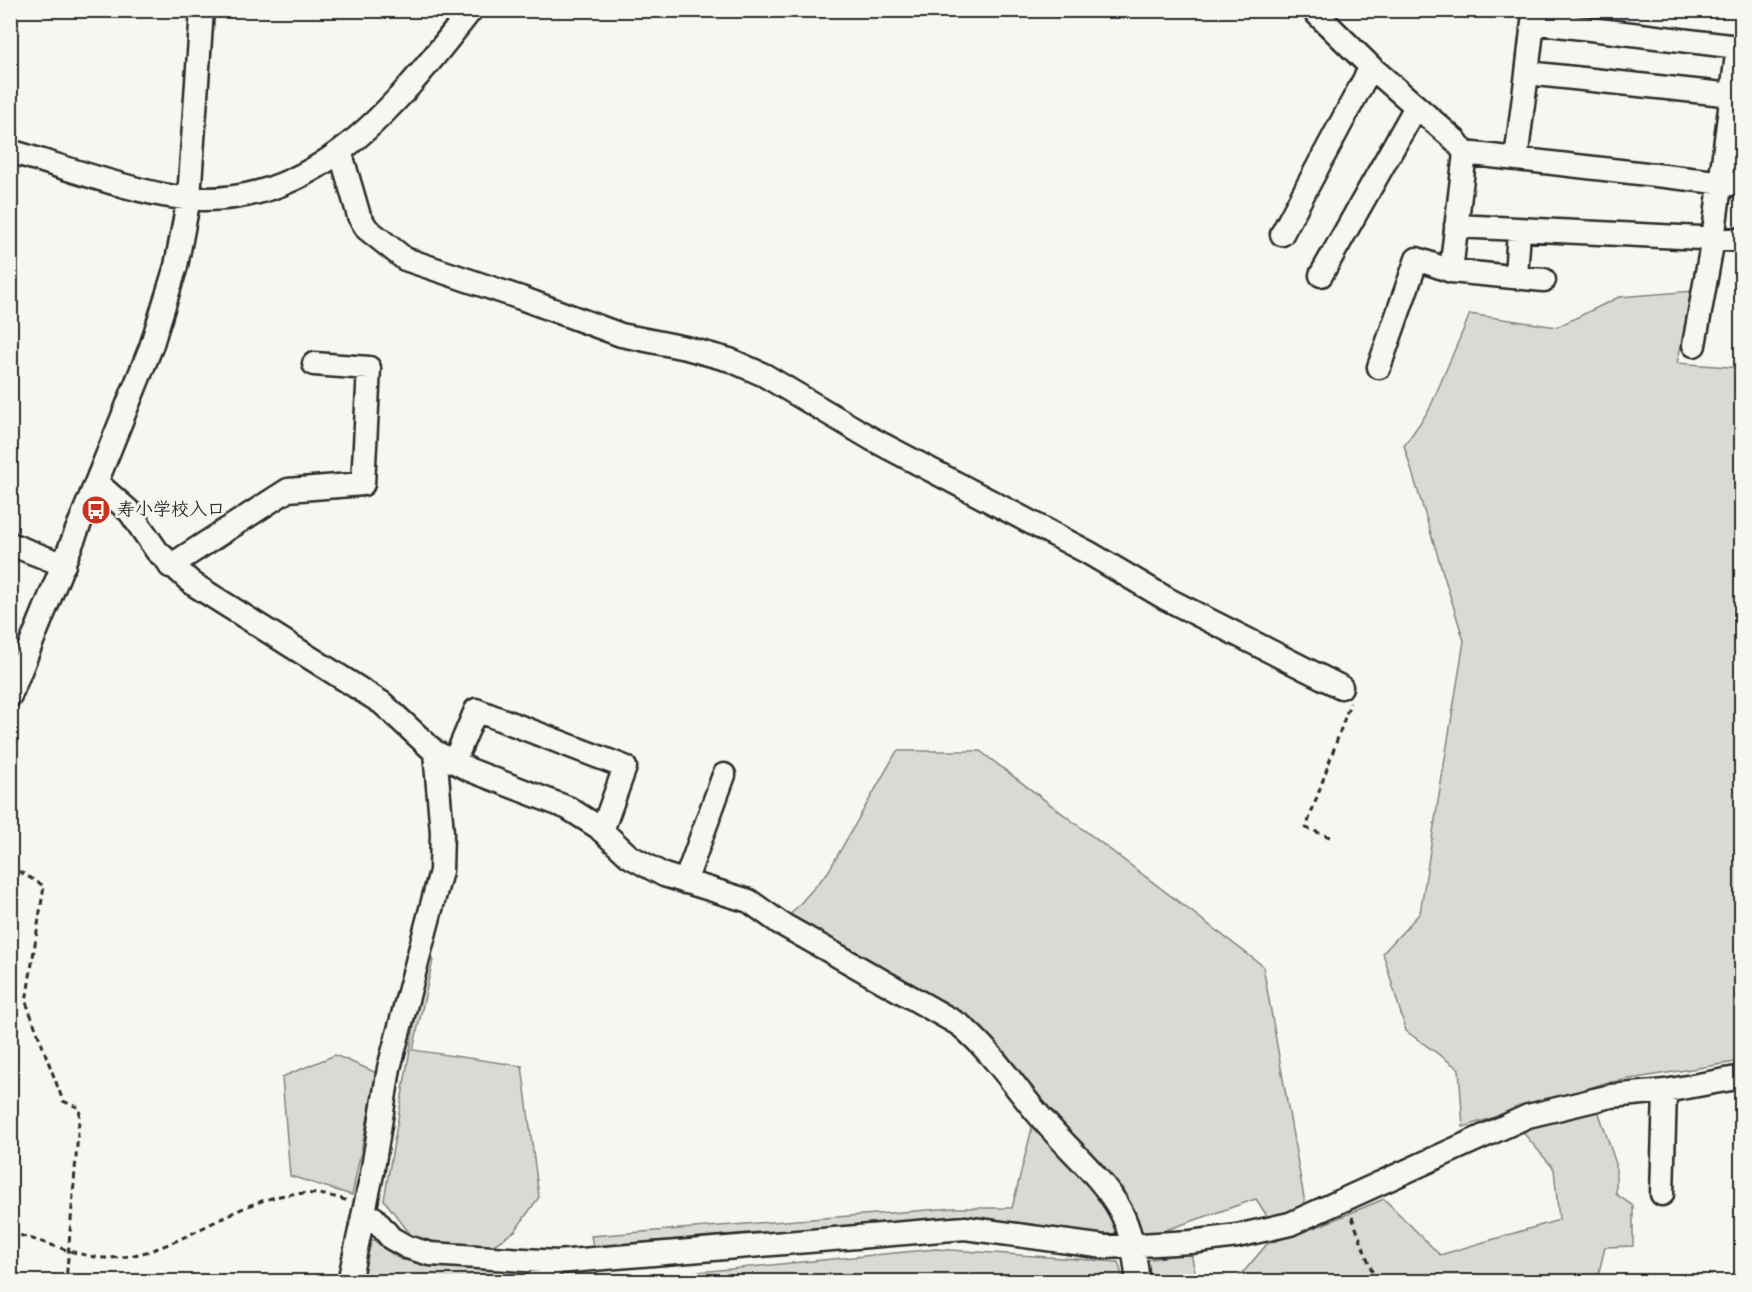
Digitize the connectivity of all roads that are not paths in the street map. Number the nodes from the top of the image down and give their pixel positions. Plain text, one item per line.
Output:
1 (202, 10) edge
2 (471, 10) edge
3 (1313, 10) edge
4 (1371, 67) junction
5 (1527, 73) junction
6 (1737, 95) edge
7 (1416, 106) junction
8 (10, 151) edge
9 (1465, 153) junction
10 (340, 154) junction
11 (1516, 159) junction
12 (1731, 184) edge
13 (189, 198) junction
14 (1456, 226) junction
15 (1519, 230) junction
16 (1282, 234) dead end
17 (1713, 239) junction
18 (1742, 240) edge
19 (1451, 271) junction
20 (1321, 275) dead end
21 (1516, 277) junction
22 (1544, 280) dead end
23 (1694, 345) dead end
24 (314, 364) dead end
25 (1379, 367) dead end
26 (97, 483) junction
27 (10, 544) edge
28 (64, 565) junction
29 (170, 566) junction
30 (1341, 687) road end
31 (10, 696) edge
32 (444, 757) junction
33 (724, 775) dead end
34 (602, 831) junction
35 (685, 882) junction
36 (1742, 1077) edge
37 (1665, 1091) junction
38 (1662, 1194) dead end
39 (364, 1210) junction
40 (1134, 1248) junction
41 (557, 1262) junction
42 (349, 1281) edge
43 (537, 1281) edge
44 (1138, 1281) edge

1 - 13 street
2 - 10 street
3 - 4 street
4 - 7 street
4 - 16 street
5 - 6 street
5 - 6 street
5 - 11 street
6 - 12 street
7 - 9 street
7 - 20 street
8 - 13 street
9 - 11 street
9 - 14 street
10 - 13 street
10 - 30 street
11 - 12 street
12 - 17 street
13 - 26 street
14 - 15 street
14 - 19 street
15 - 17 street
15 - 21 street
17 - 18 street
17 - 23 street
19 - 21 street
19 - 25 street
21 - 22 street
24 - 29 street
26 - 28 street
26 - 29 street
27 - 28 street
28 - 31 street
29 - 32 street
32 - 34 street
32 - 34 street
32 - 39 street
33 - 35 street
34 - 35 street
35 - 40 street
36 - 37 street
37 - 38 street
37 - 40 street
39 - 41 street
39 - 42 street
40 - 41 street
40 - 44 street
41 - 43 street

